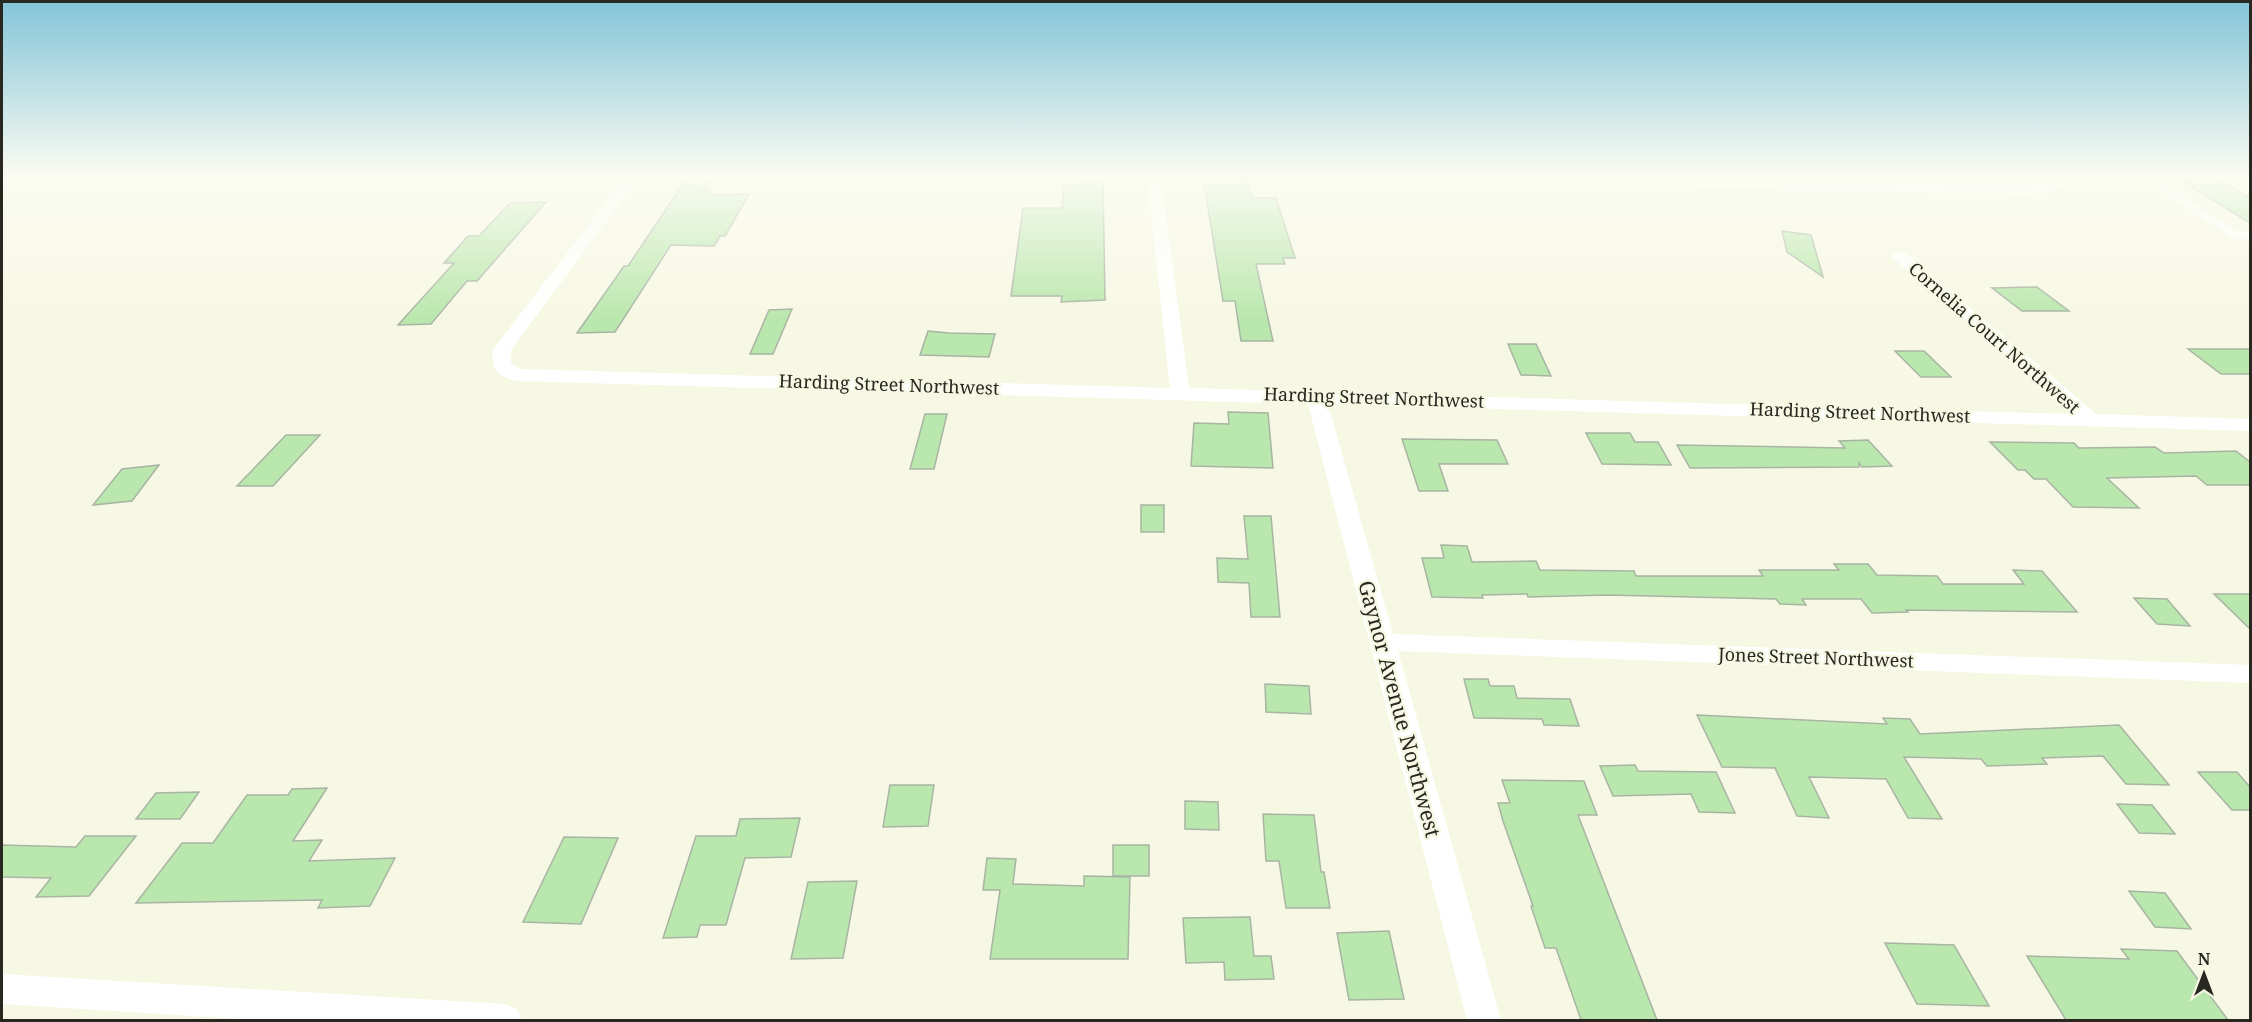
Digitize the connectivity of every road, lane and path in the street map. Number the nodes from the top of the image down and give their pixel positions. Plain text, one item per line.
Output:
1 (596, 225) edge
2 (1160, 225) edge
3 (2219, 225) edge
4 (2250, 235) edge
5 (1899, 256) dead end
6 (1180, 394) junction
7 (1316, 396) junction
8 (2090, 420) junction
9 (2250, 425) edge
10 (1381, 642) junction
11 (2250, 674) edge
12 (2, 989) edge
13 (505, 1020) edge
14 (1484, 1020) edge

1 - 6 street, Harding Street Northwest
2 - 6 street
3 - 4 lane
5 - 8 street, Cornelia Court Northwest
6 - 7 street, Harding Street Northwest
7 - 8 street, Harding Street Northwest
7 - 10 street, Gaynor Avenue Northwest
8 - 9 street, Harding Street Northwest
10 - 11 street, Jones Street Northwest
10 - 14 street, Gaynor Avenue Northwest
12 - 13 street

